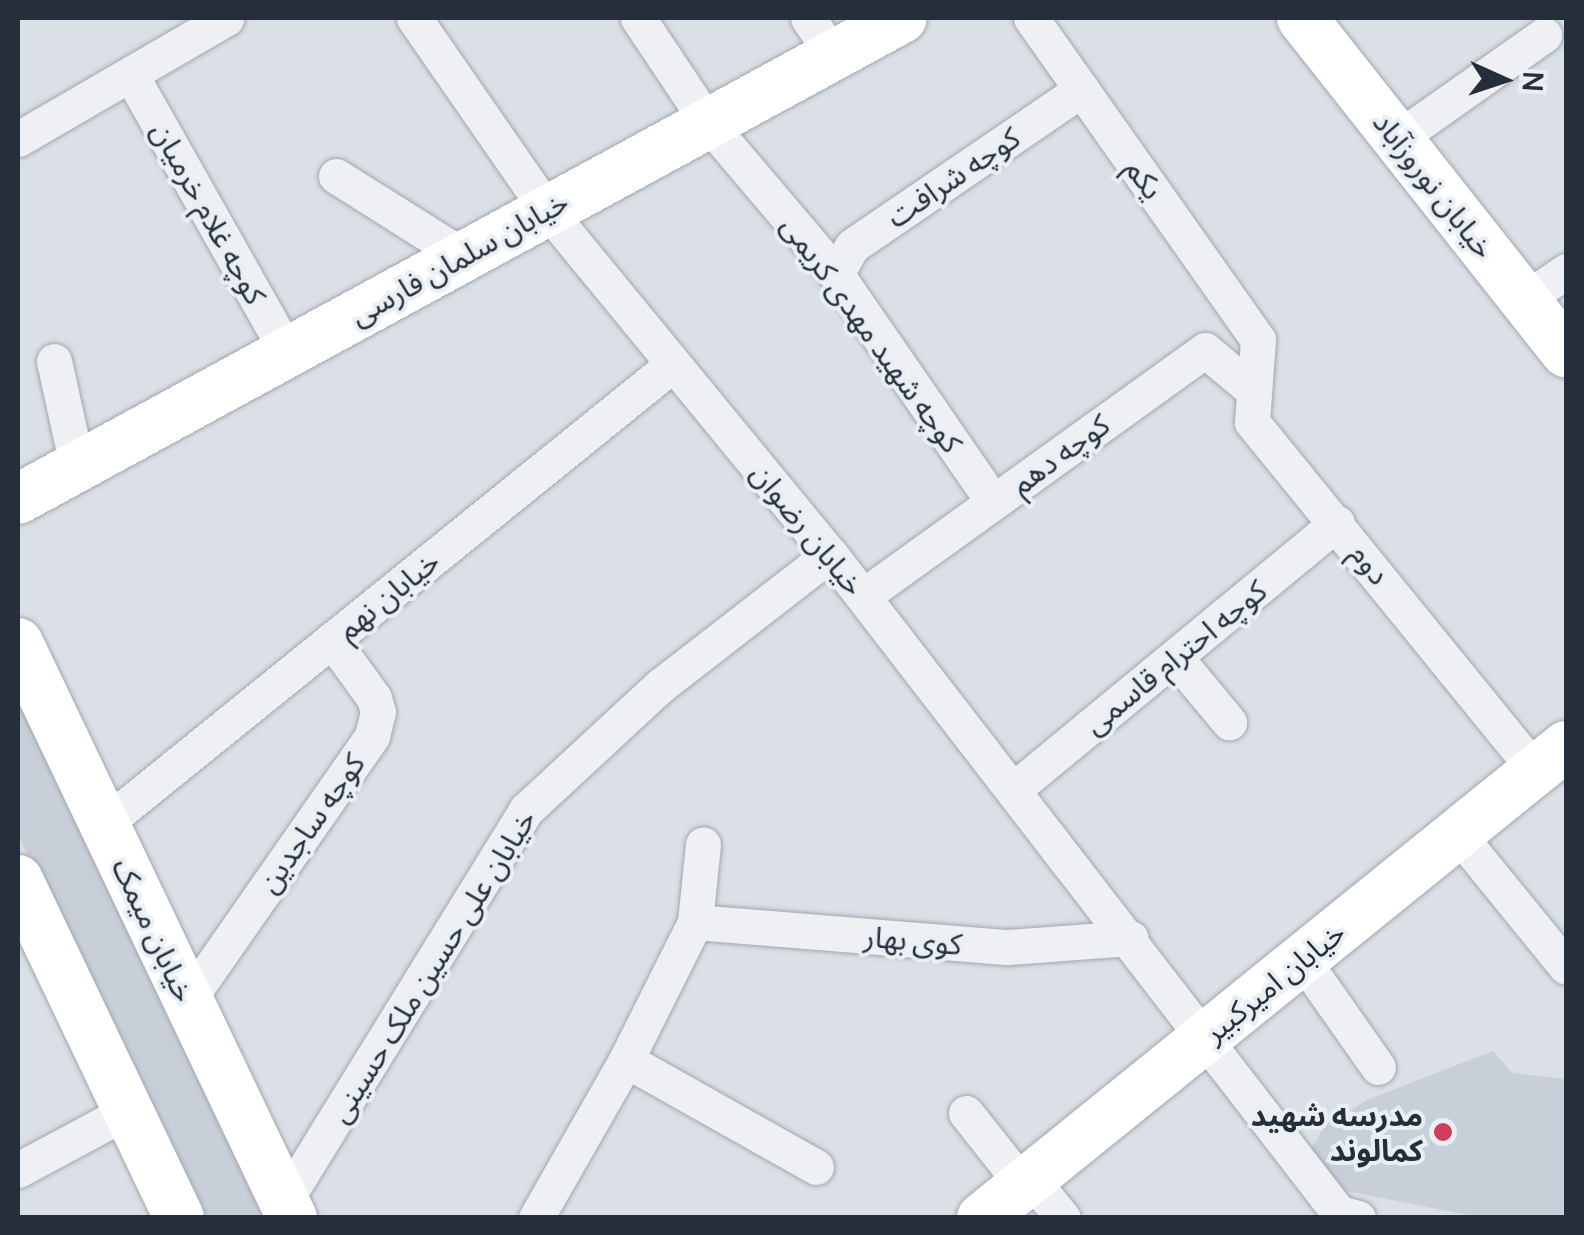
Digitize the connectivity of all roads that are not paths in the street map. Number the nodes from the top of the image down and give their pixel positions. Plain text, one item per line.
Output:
1 (227, 18) edge
2 (414, 18) edge
3 (638, 18) edge
4 (902, 18) edge
5 (1031, 18) edge
6 (1302, 18) edge
7 (1544, 35) dead end
8 (820, 36) edge
9 (130, 75) junction
10 (1082, 89) junction
11 (708, 123) junction
12 (1398, 138) junction
13 (18, 139) edge
14 (336, 176) dead end
15 (547, 210) junction
16 (463, 256) junction
17 (1566, 271) edge
18 (836, 274) junction
19 (1524, 300) junction
20 (1258, 340) joint
21 (287, 352) junction
22 (1566, 352) edge
23 (54, 361) dead end
24 (672, 365) junction
25 (1254, 391) junction
26 (77, 466) junction
27 (18, 499) edge
28 (993, 502) junction
29 (1337, 523) junction
30 (830, 554) junction
31 (863, 596) junction
32 (332, 640) junction
33 (18, 643) edge
34 (1176, 657) junction
35 (1229, 722) dead end
36 (1551, 758) edge
37 (1013, 790) junction
38 (104, 824) junction
39 (1458, 834) junction
40 (703, 844) dead end
41 (18, 880) edge
42 (695, 922) junction
43 (1131, 938) junction
44 (1302, 959) junction
45 (1566, 967) edge
46 (188, 1000) junction
47 (1208, 1036) junction
48 (626, 1060) junction
49 (1378, 1067) dead end
50 (128, 1111) junction
51 (966, 1113) dead end
52 (816, 1167) dead end
53 (18, 1170) edge
54 (1027, 1182) junction
55 (288, 1210) edge
56 (1344, 1216) edge
57 (179, 1218) edge
58 (536, 1218) edge
59 (982, 1218) edge
60 (1063, 1218) edge

1 - 9 street
2 - 15 street, خیابان رضوان
3 - 11 street, کوچه شهید مهدی کریمی
4 - 8 street, خیابان سلمان فارسی
5 - 10 street, یکم
6 - 12 street, خیابان نوروزآباد
7 - 12 street
8 - 11 street, خیابان سلمان فارسی
9 - 13 street
9 - 21 street, کوچه غلام خرمیان
10 - 18 street, کوچه شرافت
10 - 20 street, یکم
11 - 15 street, خیابان سلمان فارسی
11 - 18 street, کوچه شهید مهدی کریمی
12 - 19 street, خیابان نوروزآباد
14 - 16 street
15 - 16 street, خیابان سلمان فارسی
15 - 24 street, خیابان رضوان
16 - 21 street, خیابان سلمان فارسی
17 - 19 street
18 - 28 street, کوچه شهید مهدی کریمی
19 - 22 street, خیابان نوروزآباد
20 - 25 street, دوم
21 - 26 street, خیابان سلمان فارسی
23 - 26 street
24 - 30 street, خیابان رضوان
24 - 32 street, خیابان نهم
25 - 28 street, کوچه دهم
25 - 29 street, دوم
26 - 27 street, خیابان سلمان فارسی
28 - 31 street, کوچه دهم
29 - 34 street, کوچه احترام قاسمی
29 - 36 street, دوم
30 - 31 street, خیابان رضوان
30 - 55 street, خیابان علی حسین ملک حسینی
31 - 37 street, خیابان رضوان
32 - 38 street, خیابان نهم
32 - 46 street, کوچه ساجدین
33 - 38 street, خیابان میمک
34 - 35 street
34 - 37 street, کوچه احترام قاسمی
36 - 39 street, خیابان امیرکبیر
37 - 43 street, خیابان رضوان
38 - 46 street, خیابان میمک
39 - 44 street, خیابان امیرکبیر
39 - 45 street
40 - 42 street
41 - 50 street
42 - 43 street, کوی بهار
42 - 48 street
43 - 47 street, خیابان رضوان
44 - 47 street, خیابان امیرکبیر
44 - 49 street
46 - 55 street, خیابان میمک
47 - 54 street, خیابان امیرکبیر
47 - 56 street, خیابان رضوان
48 - 52 street
48 - 58 street
50 - 53 street
50 - 57 street
51 - 54 street
54 - 59 street, خیابان امیرکبیر
54 - 60 street

